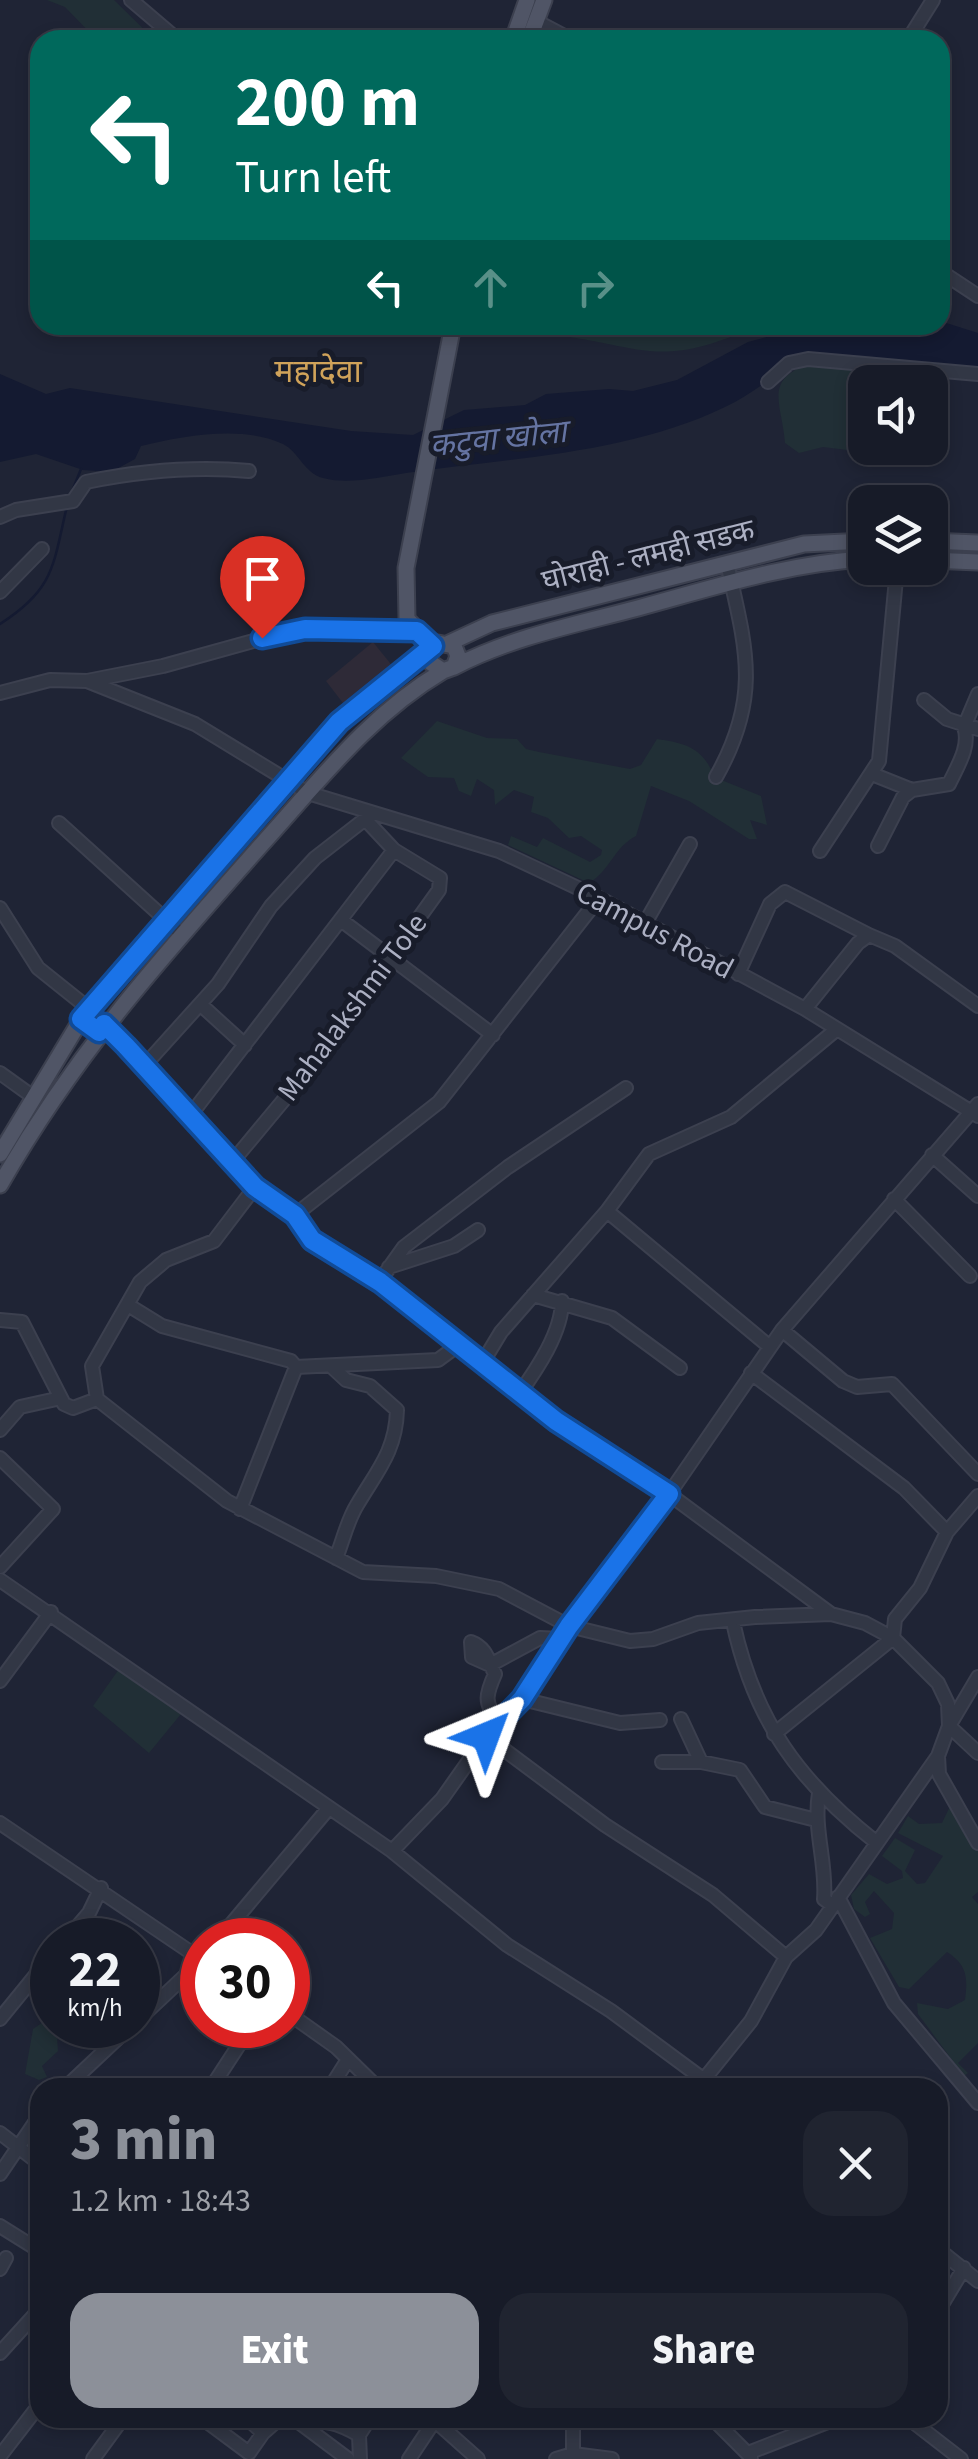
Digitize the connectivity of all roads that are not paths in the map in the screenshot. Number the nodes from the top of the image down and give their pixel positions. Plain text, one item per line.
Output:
1 (131, 0) edge
2 (527, 0) edge
3 (544, 0) edge
4 (934, 0) edge
5 (536, 21) junction
6 (166, 30) edge
7 (516, 30) edge
8 (533, 30) edge
9 (553, 30) edge
10 (914, 30) edge
11 (950, 278) edge
12 (978, 296) edge
13 (451, 335) edge
14 (978, 374) edge
15 (768, 382) dead end
16 (249, 471) dead end
17 (0, 517) edge
18 (848, 542) edge
19 (948, 542) edge
20 (978, 543) edge
21 (42, 549) dead end
22 (848, 560) edge
23 (948, 561) edge
24 (978, 562) edge
25 (727, 563) junction
26 (732, 583) junction
27 (895, 585) edge
28 (0, 592) edge
29 (417, 631) junction
30 (437, 648) junction
31 (448, 669) junction
32 (87, 681) junction
33 (0, 693) edge
34 (978, 694) edge
35 (924, 700) dead end
36 (971, 728) edge
37 (872, 774) junction
38 (716, 776) dead end
39 (290, 781) junction
40 (912, 790) junction
41 (308, 792) junction
42 (370, 815) junction
43 (60, 823) dead end
44 (690, 844) dead end
45 (878, 846) dead end
46 (394, 850) junction
47 (820, 851) dead end
48 (599, 898) junction
49 (1, 911) edge
50 (342, 920) junction
51 (644, 925) junction
52 (175, 928) junction
53 (870, 935) junction
54 (394, 957) junction
55 (738, 974) junction
56 (200, 1004) junction
57 (978, 1006) edge
58 (805, 1009) junction
59 (88, 1010) junction
60 (105, 1024) junction
61 (837, 1029) junction
62 (493, 1035) junction
63 (245, 1045) junction
64 (144, 1066) junction
65 (0, 1073) edge
66 (626, 1088) dead end
67 (32, 1096) junction
68 (976, 1111) edge
69 (189, 1117) junction
70 (0, 1154) edge
71 (932, 1155) junction
72 (233, 1161) junction
73 (0, 1185) edge
74 (255, 1187) junction
75 (978, 1196) edge
76 (894, 1199) junction
77 (607, 1211) junction
78 (295, 1215) junction
79 (478, 1230) dead end
80 (386, 1268) junction
81 (970, 1276) dead end
82 (380, 1282) junction
83 (533, 1295) junction
84 (562, 1301) junction
85 (128, 1305) junction
86 (0, 1320) edge
87 (782, 1330) junction
88 (457, 1346) junction
89 (770, 1347) junction
90 (481, 1365) junction
91 (296, 1367) junction
92 (332, 1368) junction
93 (680, 1368) dead end
94 (751, 1373) junction
95 (519, 1394) junction
96 (61, 1398) junction
97 (96, 1399) junction
98 (0, 1430) edge
99 (0, 1458) edge
100 (978, 1474) edge
101 (669, 1494) junction
102 (978, 1496) edge
103 (240, 1510) junction
104 (947, 1532) junction
105 (336, 1558) junction
106 (0, 1567) edge
107 (0, 1580) edge
108 (52, 1612) junction
109 (831, 1614) junction
110 (733, 1622) junction
111 (569, 1626) junction
112 (893, 1638) junction
113 (560, 1640) junction
114 (978, 1677) edge
115 (0, 1680) edge
116 (522, 1699) junction
117 (499, 1718) junction
118 (660, 1720) dead end
119 (680, 1720) dead end
120 (949, 1726) junction
121 (774, 1734) junction
122 (486, 1736) junction
123 (978, 1753) edge
124 (938, 1756) junction
125 (662, 1762) dead end
126 (701, 1762) junction
127 (819, 1793) junction
128 (328, 1810) junction
129 (816, 1820) junction
130 (0, 1823) edge
131 (978, 1843) edge
132 (877, 1844) junction
133 (392, 1851) junction
134 (101, 1888) junction
135 (835, 1901) junction
136 (84, 1918) edge
137 (237, 1918) edge
138 (180, 1944) edge
139 (786, 1958) junction
140 (180, 1980) edge
141 (30, 1982) edge
142 (160, 1999) edge
143 (0, 2020) edge
144 (310, 2031) edge
145 (107, 2048) edge
146 (237, 2048) edge
147 (348, 2061) junction
148 (76, 2078) edge
149 (218, 2078) edge
150 (337, 2078) edge
151 (367, 2078) edge
152 (697, 2078) edge
153 (711, 2078) edge
154 (978, 2104) edge
155 (30, 2132) edge
156 (0, 2133) edge
157 (20, 2148) junction
158 (30, 2156) edge
159 (0, 2174) edge
160 (0, 2226) edge
161 (30, 2245) edge
162 (948, 2256) edge
163 (964, 2268) junction
164 (978, 2281) edge
165 (948, 2294) edge
166 (30, 2320) edge
167 (0, 2354) edge
168 (30, 2417) edge
169 (117, 2428) edge
170 (219, 2428) edge
171 (257, 2428) edge
172 (269, 2428) edge
173 (307, 2428) edge
174 (342, 2428) edge
175 (364, 2428) edge
176 (428, 2428) edge
177 (444, 2428) edge
178 (573, 2428) edge
179 (722, 2428) edge
180 (815, 2428) edge
181 (921, 2428) edge
182 (263, 2434) junction
183 (359, 2435) junction
184 (573, 2454) junction
185 (0, 2456) edge
186 (750, 2456) edge
187 (98, 2457) edge
188 (348, 2459) edge
189 (360, 2459) edge
190 (409, 2459) edge
191 (478, 2459) edge
192 (556, 2459) edge
193 (612, 2459) edge
194 (961, 2459) edge

1 - 6 street
2 - 7 main road
3 - 5 main road
4 - 10 street
5 - 8 main road
5 - 9 street
11 - 12 street
13 - 29 main road
14 - 15 street
16 - 17 street
18 - 25 main road, घोराही - लमही सडक
19 - 20 main road
21 - 28 street
22 - 26 main road, घोराही - लमही सडक
23 - 24 main road
25 - 26 street
25 - 30 main road, घोराही - लमही सडक
26 - 31 main road, घोराही - लमही सडक
26 - 38 street
27 - 37 street
29 - 30 main road
29 - 32 street
30 - 31 main road
30 - 31 main road
30 - 39 main road, घोराही - लमही सडक
31 - 41 main road, घोराही - लमही सडक
32 - 33 street
32 - 39 street, Campus Road
34 - 36 street
35 - 36 street
36 - 40 street
37 - 40 street
37 - 47 street
39 - 41 street, Campus Road
39 - 52 main road, घोराही - लमही सडक
40 - 45 street
41 - 42 street, Campus Road
41 - 52 main road, घोराही - लमही सडक
42 - 46 street, Mahalakshmi Tole
42 - 48 street, Campus Road
42 - 56 street
43 - 52 street
44 - 51 street
46 - 50 street
46 - 54 street, Mahalakshmi Tole
48 - 51 street, Campus Road
48 - 62 street
49 - 59 street
50 - 54 street
50 - 63 street
51 - 55 street, Campus Road
52 - 59 main road
52 - 60 main road
53 - 55 street
53 - 57 street
53 - 58 street
54 - 62 street
54 - 72 street, Mahalakshmi Tole
55 - 58 street, Campus Road
56 - 63 street
56 - 64 street
58 - 61 street, Campus Road
59 - 60 main road
59 - 67 main road
60 - 64 street
60 - 73 main road
61 - 68 street, Campus Road
61 - 77 street
62 - 78 street
63 - 69 street
64 - 69 street
65 - 67 street
66 - 80 street
67 - 70 main road
68 - 71 street
69 - 72 street
71 - 75 street
71 - 76 street
72 - 74 street
74 - 78 street
74 - 85 street
76 - 81 street
76 - 87 street
77 - 83 street
77 - 89 street
78 - 82 street
79 - 80 street
80 - 82 street
82 - 88 street
83 - 84 street
83 - 90 street
84 - 93 street
84 - 95 street
85 - 91 street
85 - 97 street
86 - 96 street
87 - 89 street
87 - 100 street
88 - 90 street
88 - 92 street
89 - 94 street
90 - 95 street
91 - 92 street
91 - 103 street
92 - 105 street
94 - 101 street
94 - 104 street
95 - 101 street
96 - 97 street
96 - 98 street
97 - 103 street
99 - 106 street
101 - 109 street
101 - 111 street
102 - 104 street
103 - 105 street
104 - 112 street
105 - 111 street
107 - 108 street
108 - 115 street
108 - 128 street
109 - 110 street
109 - 112 street
110 - 111 street
110 - 121 street
111 - 113 street
112 - 120 street
112 - 121 street
113 - 116 street
113 - 117 street
114 - 120 street
116 - 117 street
116 - 118 street
117 - 122 street
119 - 126 street
120 - 123 street
120 - 124 street
121 - 127 street
122 - 133 street
122 - 139 street
124 - 131 street
124 - 132 street
125 - 126 street
126 - 129 street
127 - 129 street
127 - 132 street
128 - 133 street
128 - 137 street
129 - 135 street
130 - 134 street
132 - 135 street
133 - 152 street
134 - 136 street
134 - 138 street
135 - 139 street
135 - 154 street
139 - 153 street
140 - 142 street
141 - 143 street
144 - 147 street
145 - 148 street
146 - 149 street
147 - 150 street
147 - 151 street
155 - 157 street
156 - 157 street
157 - 158 street
157 - 159 street
160 - 161 street
162 - 163 street
163 - 164 street
163 - 165 street
166 - 167 street
168 - 185 street
169 - 187 street
170 - 182 street
171 - 182 street
172 - 182 street
173 - 188 street
174 - 183 street
175 - 183 street
176 - 190 street
177 - 191 street
178 - 184 street
179 - 186 street
180 - 186 street
181 - 194 street
183 - 189 street
184 - 192 street
184 - 193 street

